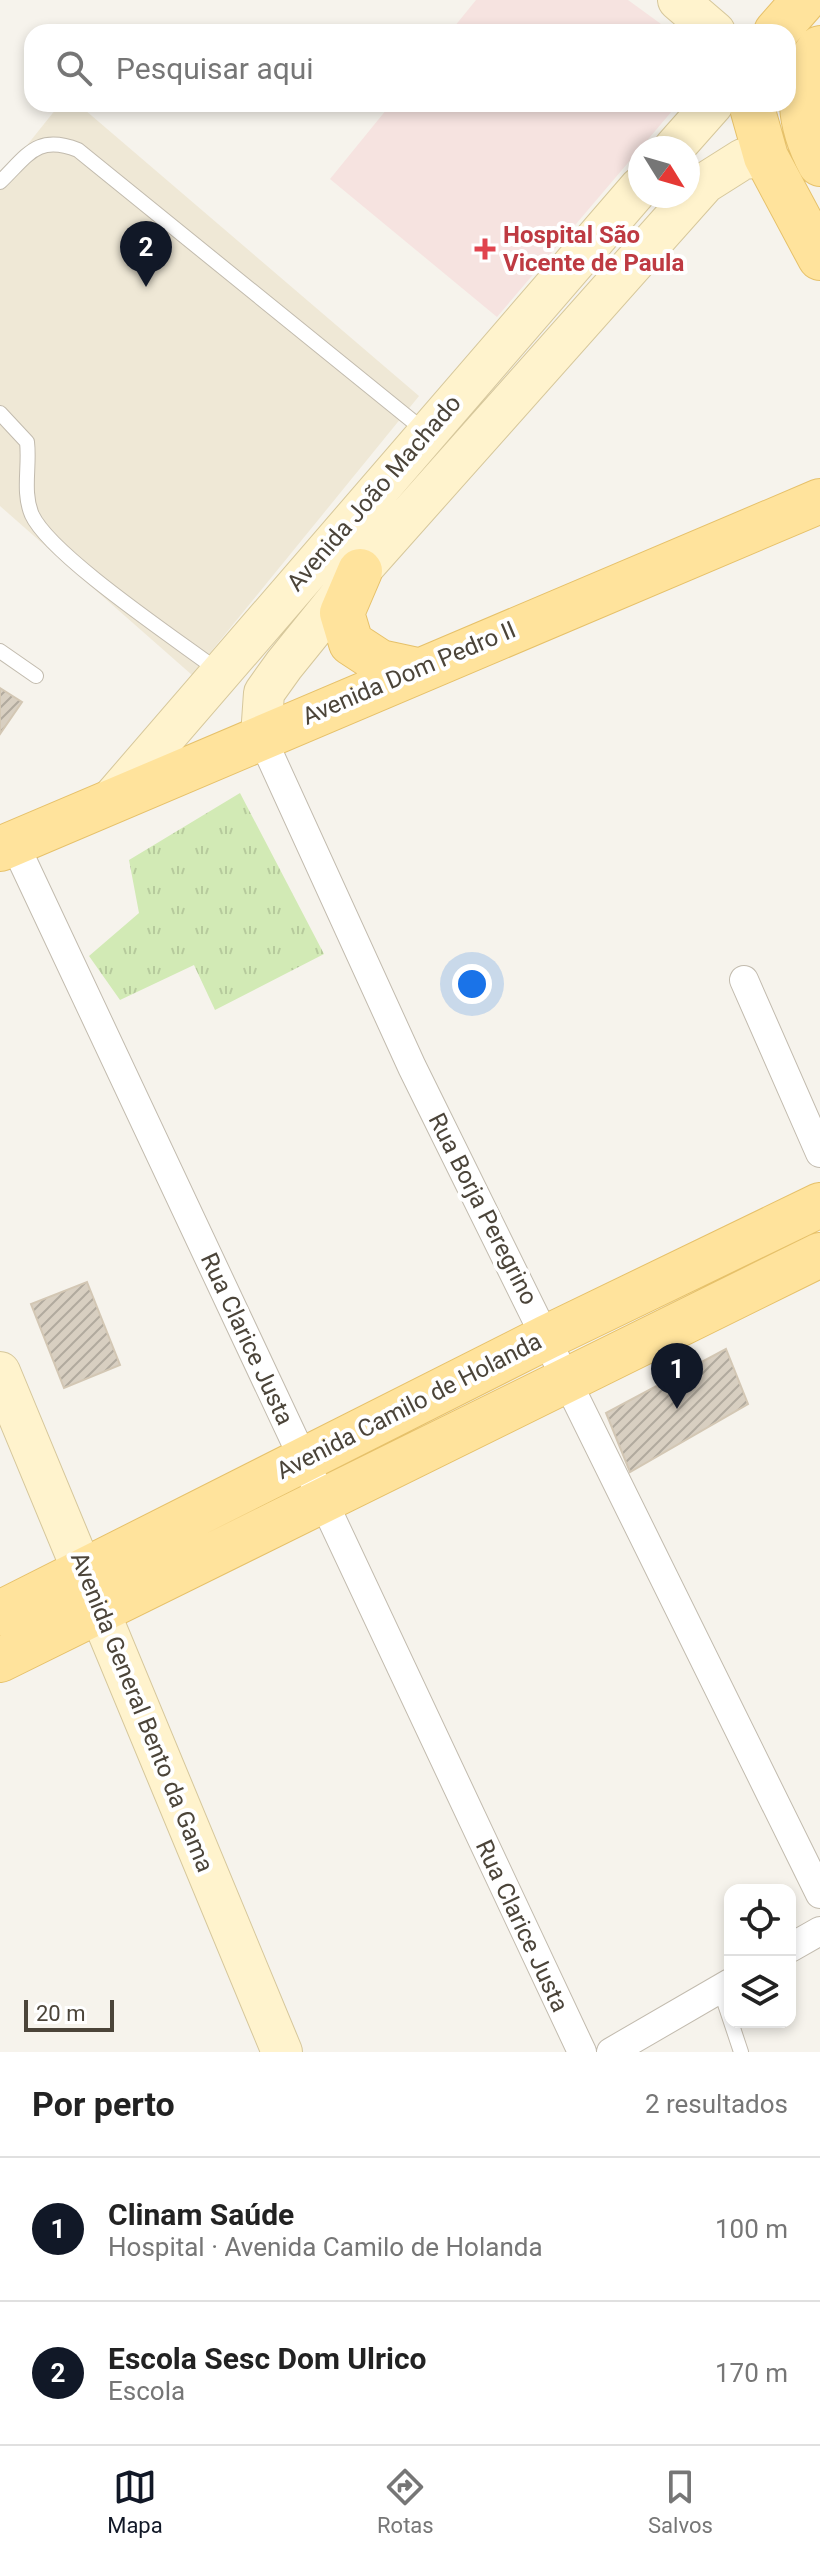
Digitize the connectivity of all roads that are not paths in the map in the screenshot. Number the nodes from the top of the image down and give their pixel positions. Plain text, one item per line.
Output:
1 (678, 0) edge
2 (804, 0) edge
3 (706, 24) edge
4 (783, 24) edge
5 (820, 48) edge
6 (706, 112) edge
7 (753, 112) edge
8 (685, 136) edge
9 (766, 157) junction
10 (820, 164) edge
11 (0, 182) edge
12 (628, 201) edge
13 (820, 258) edge
14 (517, 327) junction
15 (551, 356) junction
16 (0, 413) edge
17 (426, 433) junction
18 (820, 501) edge
19 (360, 571) junction
20 (0, 651) edge
21 (417, 670) junction
22 (220, 672) junction
23 (36, 676) dead end
24 (261, 736) junction
25 (111, 800) junction
26 (7, 846) edge
27 (744, 980) dead end
28 (820, 1153) edge
29 (820, 1205) edge
30 (820, 1255) edge
31 (547, 1337) junction
32 (0, 1372) edge
33 (568, 1379) junction
34 (302, 1459) junction
35 (320, 1500) junction
36 (93, 1591) junction
37 (0, 1613) edge
38 (0, 1660) edge
39 (820, 1894) edge
40 (820, 1931) edge
41 (796, 1945) edge
42 (724, 1987) edge
43 (735, 2028) edge
44 (282, 2052) edge
45 (582, 2052) edge
46 (611, 2052) edge
47 (741, 2052) edge

1 - 3 main road
2 - 4 main road
5 - 10 main road
6 - 8 main road
7 - 9 main road
9 - 13 main road
9 - 15 main road, Avenida João Machado
11 - 17 lane
12 - 14 main road, Avenida João Machado
14 - 15 main road
14 - 17 main road, Avenida João Machado
15 - 19 main road, Avenida João Machado
16 - 22 lane
17 - 22 main road, Avenida João Machado
18 - 21 main road, Avenida Dom Pedro II
19 - 21 main road
19 - 24 main road, Avenida João Machado
20 - 23 lane
21 - 24 main road, Avenida Dom Pedro II
22 - 25 main road, Avenida João Machado
24 - 25 main road, Avenida Dom Pedro II
24 - 31 street, Rua Borja Peregrino
25 - 26 main road, Avenida Dom Pedro II
26 - 34 street, Rua Clarice Justa
27 - 28 street
29 - 31 main road, Avenida Camilo de Holanda
30 - 33 main road, Avenida Camilo de Holanda
31 - 33 street, Rua Borja Peregrino
31 - 34 main road, Avenida Camilo de Holanda
32 - 36 main road, Avenida General Bento da Gama
33 - 35 main road, Avenida Camilo de Holanda
33 - 39 street, Rua Borja Peregrino
34 - 35 street, Rua Clarice Justa
34 - 36 main road, Avenida Camilo de Holanda
35 - 36 main road, Avenida Camilo de Holanda
35 - 45 street, Rua Clarice Justa
36 - 37 main road, Avenida Camilo de Holanda
36 - 38 main road, Avenida Camilo de Holanda
36 - 44 main road, Avenida General Bento da Gama
40 - 41 street
42 - 46 street
43 - 47 lane

